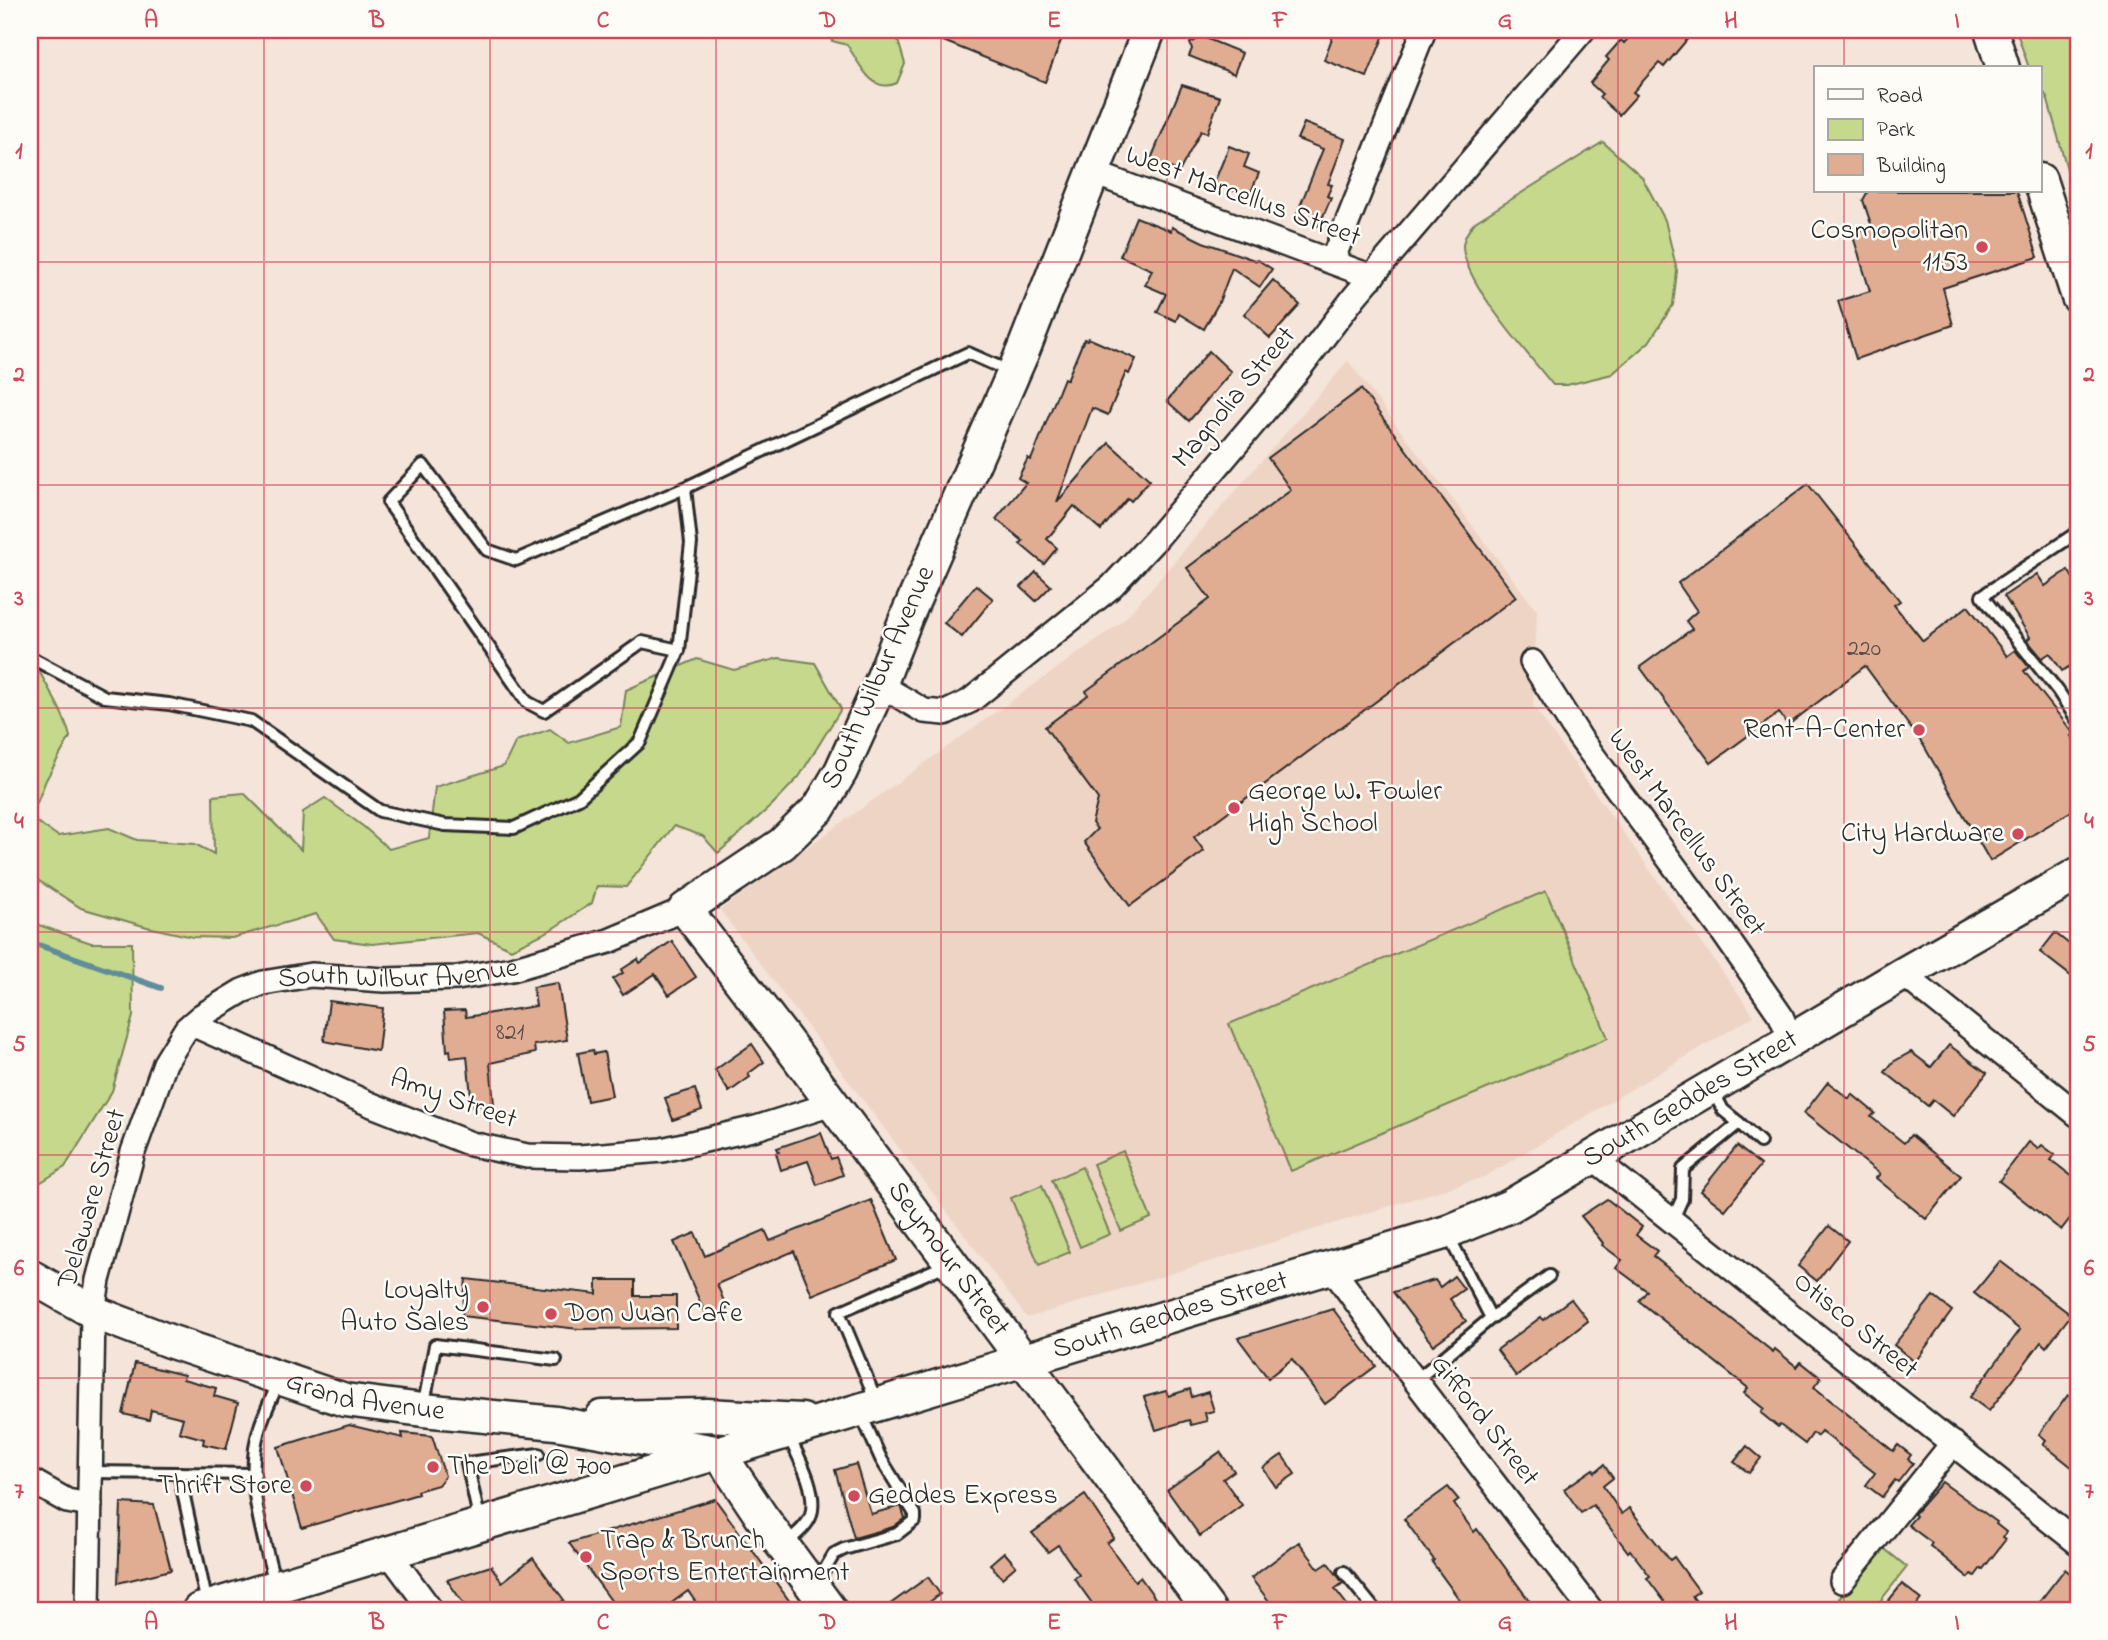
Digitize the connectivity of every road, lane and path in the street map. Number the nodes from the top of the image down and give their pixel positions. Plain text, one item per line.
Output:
1 (1149, 30) edge
2 (1424, 30) edge
3 (1584, 30) edge
4 (1990, 30) edge
5 (2002, 66) edge
6 (1094, 173) junction
7 (2042, 186) edge
8 (1332, 261) junction
9 (1372, 277) junction
10 (2078, 297) edge
11 (1014, 373) junction
12 (685, 488) junction
13 (2078, 532) edge
14 (679, 650) junction
15 (30, 657) edge
16 (1532, 662) dead end
17 (880, 685) junction
18 (2078, 721) edge
19 (2078, 874) edge
20 (685, 909) junction
21 (1903, 974) junction
22 (192, 1024) junction
23 (1791, 1040) junction
24 (1711, 1087) junction
25 (832, 1104) junction
26 (2078, 1115) edge
27 (1739, 1123) junction
28 (1760, 1142) dead end
29 (1593, 1158) junction
30 (1673, 1219) junction
31 (1447, 1232) junction
32 (950, 1262) junction
33 (1331, 1267) junction
34 (30, 1276) edge
35 (1549, 1276) dead end
36 (93, 1312) junction
37 (1491, 1318) junction
38 (556, 1360) dead end
39 (1024, 1362) junction
40 (280, 1379) junction
41 (1415, 1381) junction
42 (869, 1407) junction
43 (423, 1410) junction
44 (822, 1421) junction
45 (556, 1423) junction
46 (787, 1432) junction
47 (1953, 1443) junction
48 (719, 1453) junction
49 (540, 1454) dead end
50 (90, 1472) junction
51 (179, 1473) junction
52 (254, 1474) junction
53 (30, 1480) edge
54 (90, 1505) junction
55 (480, 1525) junction
56 (2078, 1543) edge
57 (783, 1546) junction
58 (388, 1552) junction
59 (1345, 1572) dead end
60 (1842, 1581) dead end
61 (276, 1587) junction
62 (822, 1599) edge
63 (205, 1609) edge
64 (88, 1610) edge
65 (431, 1610) edge
66 (1209, 1610) edge
67 (1375, 1610) edge
68 (1591, 1610) edge

1 - 6 street, South Wilbur Avenue
2 - 8 street
3 - 9 street, Magnolia Street
4 - 5 street
6 - 8 street, West Marcellus Street
6 - 11 street, South Wilbur Avenue
7 - 10 street
8 - 9 street, West Marcellus Street
9 - 17 street, Magnolia Street
11 - 12 lane
11 - 17 street, South Wilbur Avenue
12 - 14 lane
12 - 14 lane
13 - 18 lane
14 - 15 lane
16 - 23 street, West Marcellus Street
17 - 20 street, South Wilbur Avenue
19 - 21 street, South Geddes Street
20 - 22 street, South Wilbur Avenue
20 - 25 street, Seymour Street
21 - 23 street, South Geddes Street
21 - 26 street
22 - 25 street, Amy Street
22 - 36 street, Delaware Street
23 - 24 street, South Geddes Street
24 - 27 lane
24 - 29 street, South Geddes Street
25 - 32 street, Seymour Street
27 - 28 lane
27 - 30 lane
29 - 30 street, Otisco Street
29 - 31 street, South Geddes Street
30 - 47 street, Otisco Street
31 - 33 street, South Geddes Street
31 - 37 lane
32 - 39 street, Seymour Street
32 - 42 lane
33 - 39 street, South Geddes Street
33 - 41 street, Gifford Street
34 - 36 street, Grand Avenue
35 - 37 lane
36 - 40 street, Grand Avenue
36 - 50 street, Delaware Street
37 - 41 lane
38 - 43 lane
39 - 42 street, South Geddes Street
39 - 66 street, Seymour Street
40 - 43 street, Grand Avenue
40 - 52 lane
41 - 68 street, Gifford Street
42 - 44 street, South Geddes Street
42 - 62 lane
43 - 45 street, Grand Avenue
44 - 45 street
44 - 46 street, South Geddes Street
45 - 48 street, Grand Avenue
46 - 48 street, South Geddes Street
46 - 57 lane
47 - 56 street, Otisco Street
47 - 60 street
48 - 55 street, South Geddes Street
48 - 57 street
49 - 55 lane
50 - 51 lane
50 - 54 street, Delaware Street
51 - 52 lane
51 - 63 lane
52 - 61 lane
53 - 54 street
54 - 64 street, Delaware Street
55 - 58 street, South Geddes Street
57 - 62 street
58 - 61 street, South Geddes Street
58 - 65 street
59 - 67 lane
61 - 63 street, South Geddes Street

